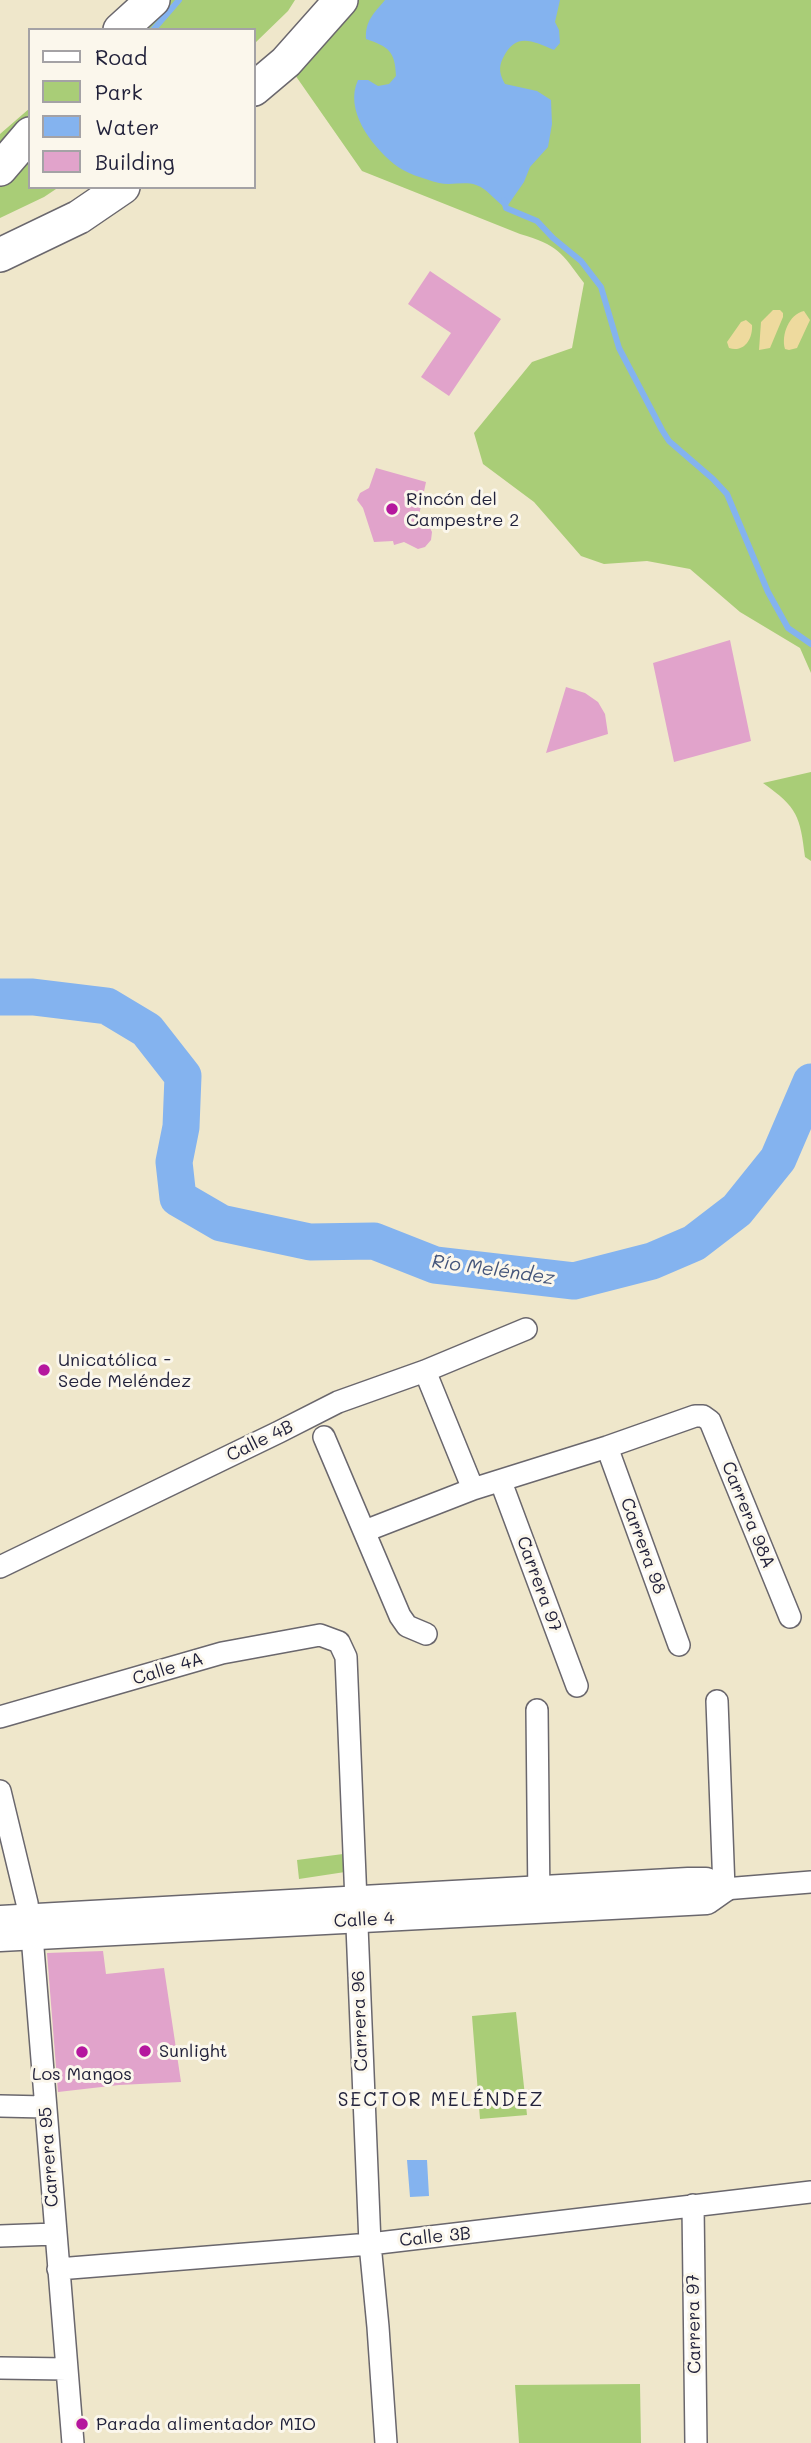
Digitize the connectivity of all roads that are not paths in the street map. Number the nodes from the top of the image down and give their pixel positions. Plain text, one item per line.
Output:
1 (153, 0) edge
2 (318, 0) edge
3 (341, 0) edge
4 (122, 28) edge
5 (256, 61) edge
6 (256, 87) edge
7 (28, 110) edge
8 (0, 134) edge
9 (28, 137) edge
10 (0, 169) edge
11 (118, 189) edge
12 (83, 202) edge
13 (0, 233) edge
14 (0, 255) edge
15 (526, 1329) dead end
16 (425, 1371) junction
17 (324, 1437) dead end
18 (607, 1447) junction
19 (501, 1482) junction
20 (473, 1489) junction
21 (365, 1531) junction
22 (0, 1567) edge
23 (790, 1616) dead end
24 (426, 1634) dead end
25 (339, 1642) joint
26 (679, 1645) dead end
27 (577, 1686) dead end
28 (717, 1701) dead end
29 (537, 1710) dead end
30 (0, 1717) edge
31 (0, 1791) edge
32 (811, 1882) edge
33 (724, 1889) junction
34 (539, 1899) junction
35 (356, 1910) junction
36 (0, 1919) edge
37 (30, 1927) junction
38 (0, 1938) edge
39 (0, 2106) edge
40 (45, 2106) junction
41 (811, 2192) edge
42 (693, 2205) junction
43 (55, 2234) junction
44 (0, 2236) edge
45 (370, 2244) junction
46 (58, 2269) junction
47 (0, 2368) edge
48 (66, 2369) junction
49 (74, 2443) edge
50 (386, 2443) edge
51 (696, 2443) edge

1 - 4 main road
2 - 5 main road
3 - 6 main road
7 - 8 main road
9 - 10 main road
11 - 12 main road
12 - 13 main road
12 - 14 main road
15 - 16 street, Calle 4B
16 - 20 street
16 - 22 street, Calle 4B
17 - 21 street
18 - 19 street
18 - 23 street, Carrera 98A
18 - 26 street, Carrera 98
19 - 20 street
19 - 27 street, Carrera 97
20 - 21 street
21 - 24 street
25 - 30 street, Calle 4A
25 - 35 street, Carrera 96
28 - 33 street
29 - 34 street
31 - 37 street, Carrera 95
32 - 33 street, Calle 4
33 - 34 street, Calle 4
34 - 35 street, Calle 4
35 - 37 street, Calle 4
35 - 45 street, Carrera 96
36 - 37 street, Calle 4
37 - 38 street, Calle 4
37 - 40 street, Carrera 95
39 - 40 street
40 - 43 street, Carrera 95
41 - 42 street, Calle 3B
42 - 45 street, Calle 3B
42 - 51 street, Carrera 97
43 - 44 street
43 - 46 street, Carrera 95
45 - 46 street, Calle 3B
45 - 50 street, Carrera 96
46 - 48 street, Carrera 95
47 - 48 street
48 - 49 street, Carrera 95

